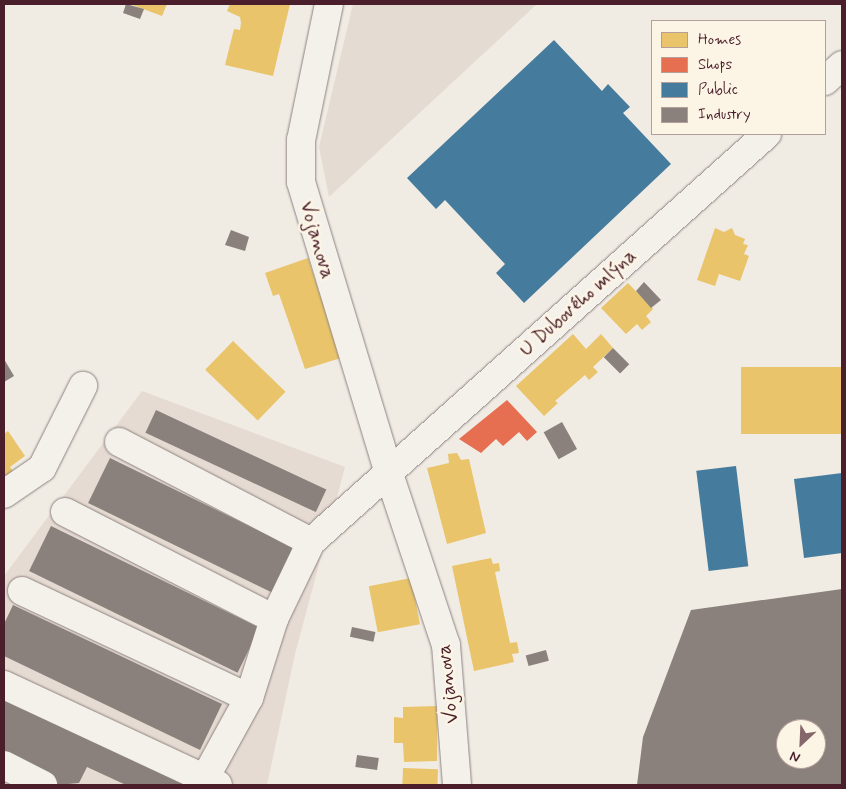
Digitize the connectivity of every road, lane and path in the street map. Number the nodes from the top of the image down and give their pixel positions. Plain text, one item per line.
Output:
1 (330, 4) edge
2 (842, 65) edge
3 (826, 79) edge
4 (766, 135) edge
5 (83, 386) dead end
6 (119, 442) dead end
7 (388, 472) junction
8 (4, 494) edge
9 (65, 512) dead end
10 (312, 542) junction
11 (22, 591) dead end
12 (274, 619) junction
13 (4, 685) edge
14 (248, 698) junction
15 (4, 765) edge
16 (212, 782) edge
17 (43, 785) edge
18 (458, 785) edge

1 - 7 street, Vojanova
2 - 3 street
4 - 7 street, U Dubového mlýna
5 - 8 street
6 - 10 street
7 - 10 street
7 - 18 street, Vojanova
9 - 12 street
10 - 12 street
11 - 14 street
12 - 14 street
13 - 16 street
14 - 16 street
15 - 17 street

